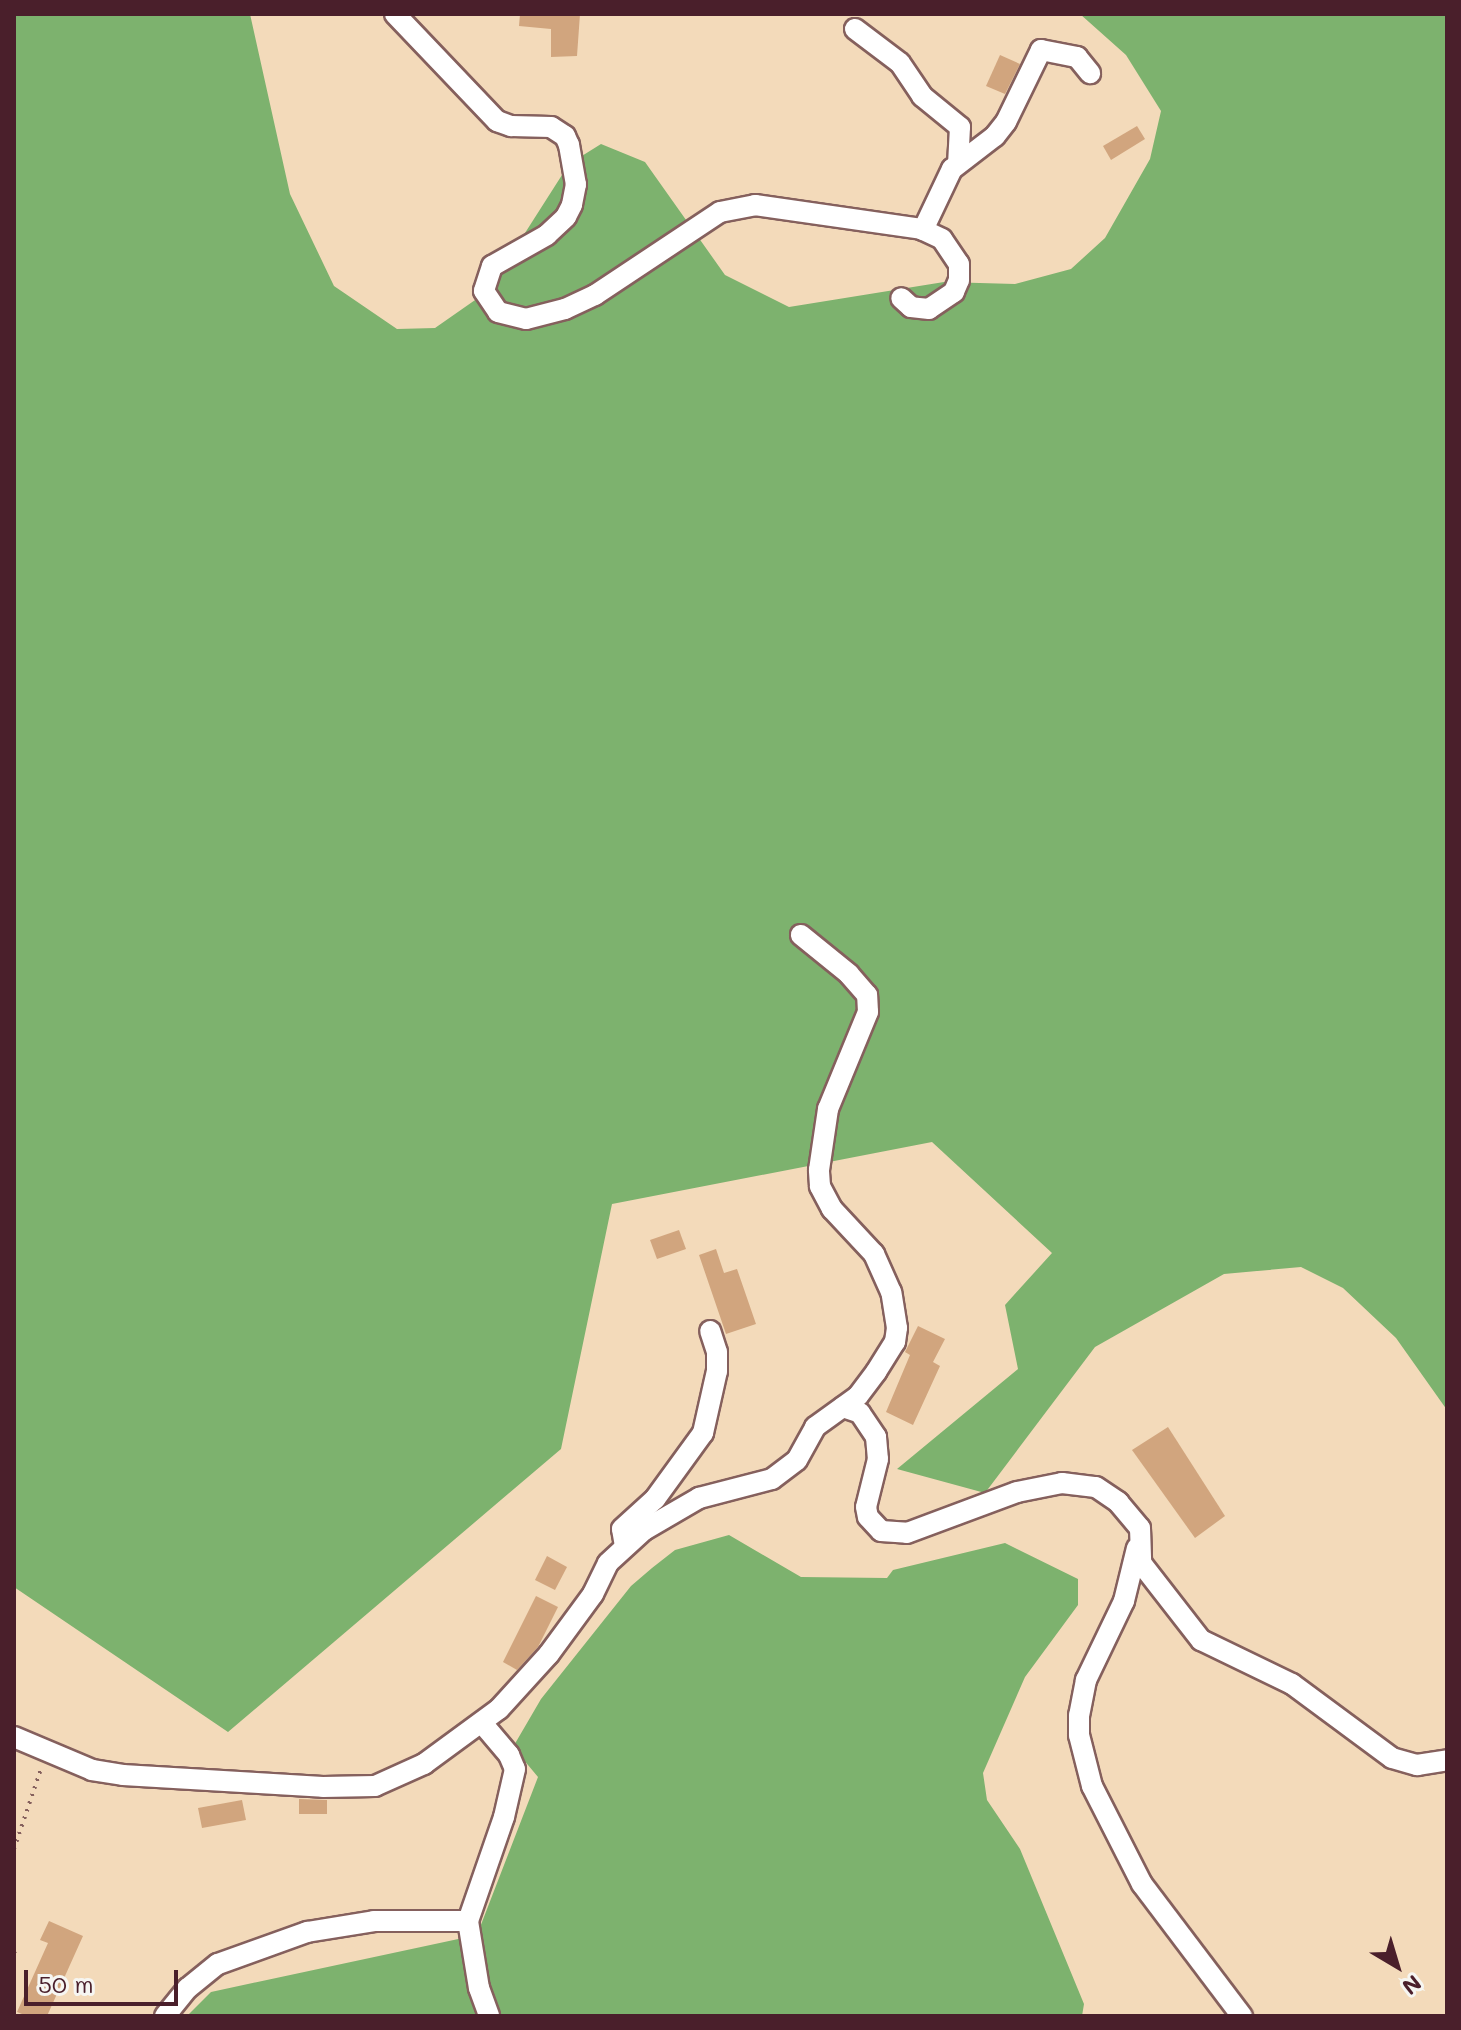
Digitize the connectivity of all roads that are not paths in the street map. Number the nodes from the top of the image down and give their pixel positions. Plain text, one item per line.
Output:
1 (395, 14) edge
2 (855, 29) dead end
3 (1090, 73) dead end
4 (958, 163) junction
5 (923, 230) junction
6 (901, 298) dead end
7 (801, 935) dead end
8 (710, 1331) dead end
9 (843, 1407) junction
10 (1140, 1536) junction
11 (625, 1546) junction
12 (482, 1723) junction
13 (14, 1737) edge
14 (1447, 1760) edge
15 (468, 1921) junction
16 (165, 2016) edge
17 (489, 2016) edge
18 (1242, 2016) edge

1 - 5 street
2 - 4 street
3 - 4 street
4 - 5 street
5 - 6 street
7 - 9 street
8 - 11 street
9 - 10 street
9 - 11 street
10 - 14 street
10 - 18 street
11 - 12 street
12 - 13 street
12 - 15 street
15 - 16 street
15 - 17 street

